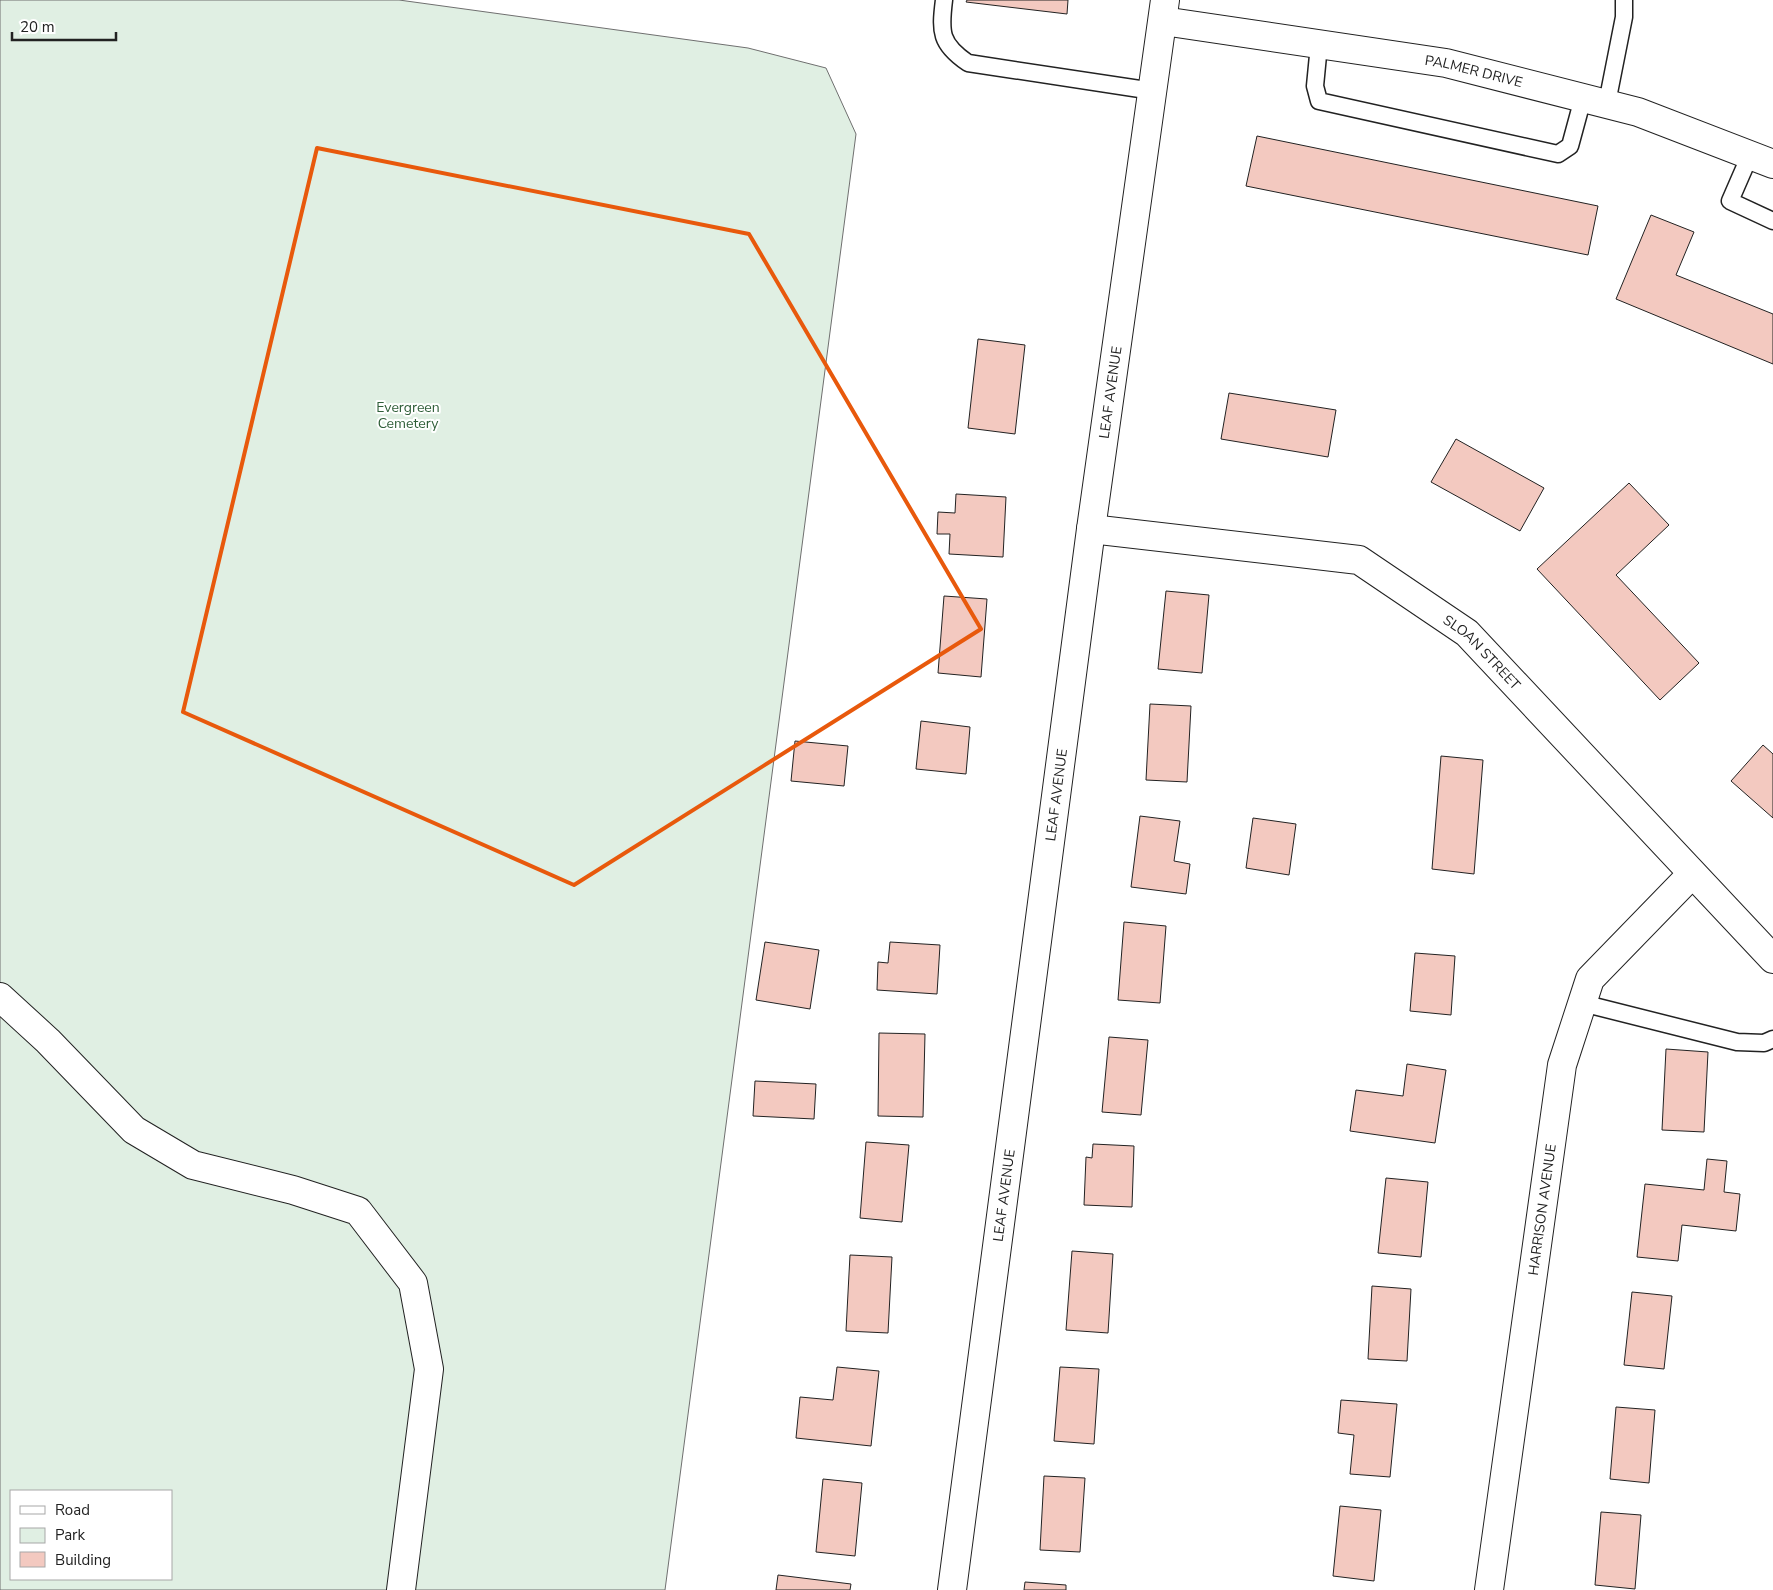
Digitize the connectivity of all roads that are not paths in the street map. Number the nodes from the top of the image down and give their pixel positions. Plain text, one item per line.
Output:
1 (944, 0) edge
2 (1624, 0) edge
3 (1164, 11) edge
4 (1319, 44) junction
5 (1153, 91) junction
6 (1595, 101) junction
7 (1761, 159) edge
8 (1773, 221) edge
9 (1091, 529) junction
10 (1692, 874) junction
11 (1773, 959) edge
12 (0, 997) edge
13 (1582, 1003) junction
14 (1773, 1039) edge
15 (401, 1590) edge
16 (952, 1590) edge
17 (1489, 1590) edge

1 - 5 lane
2 - 6 lane
3 - 4 street, PALMER DRIVE
3 - 5 street, LEAF AVENUE
4 - 6 street, PALMER DRIVE
4 - 6 lane
5 - 9 street, LEAF AVENUE
6 - 7 street, PALMER DRIVE
7 - 8 lane
9 - 10 street, SLOAN STREET
9 - 16 street, LEAF AVENUE
10 - 11 street, SLOAN STREET
10 - 13 street, HARRISON AVENUE
12 - 15 street
13 - 14 lane
13 - 17 street, HARRISON AVENUE

